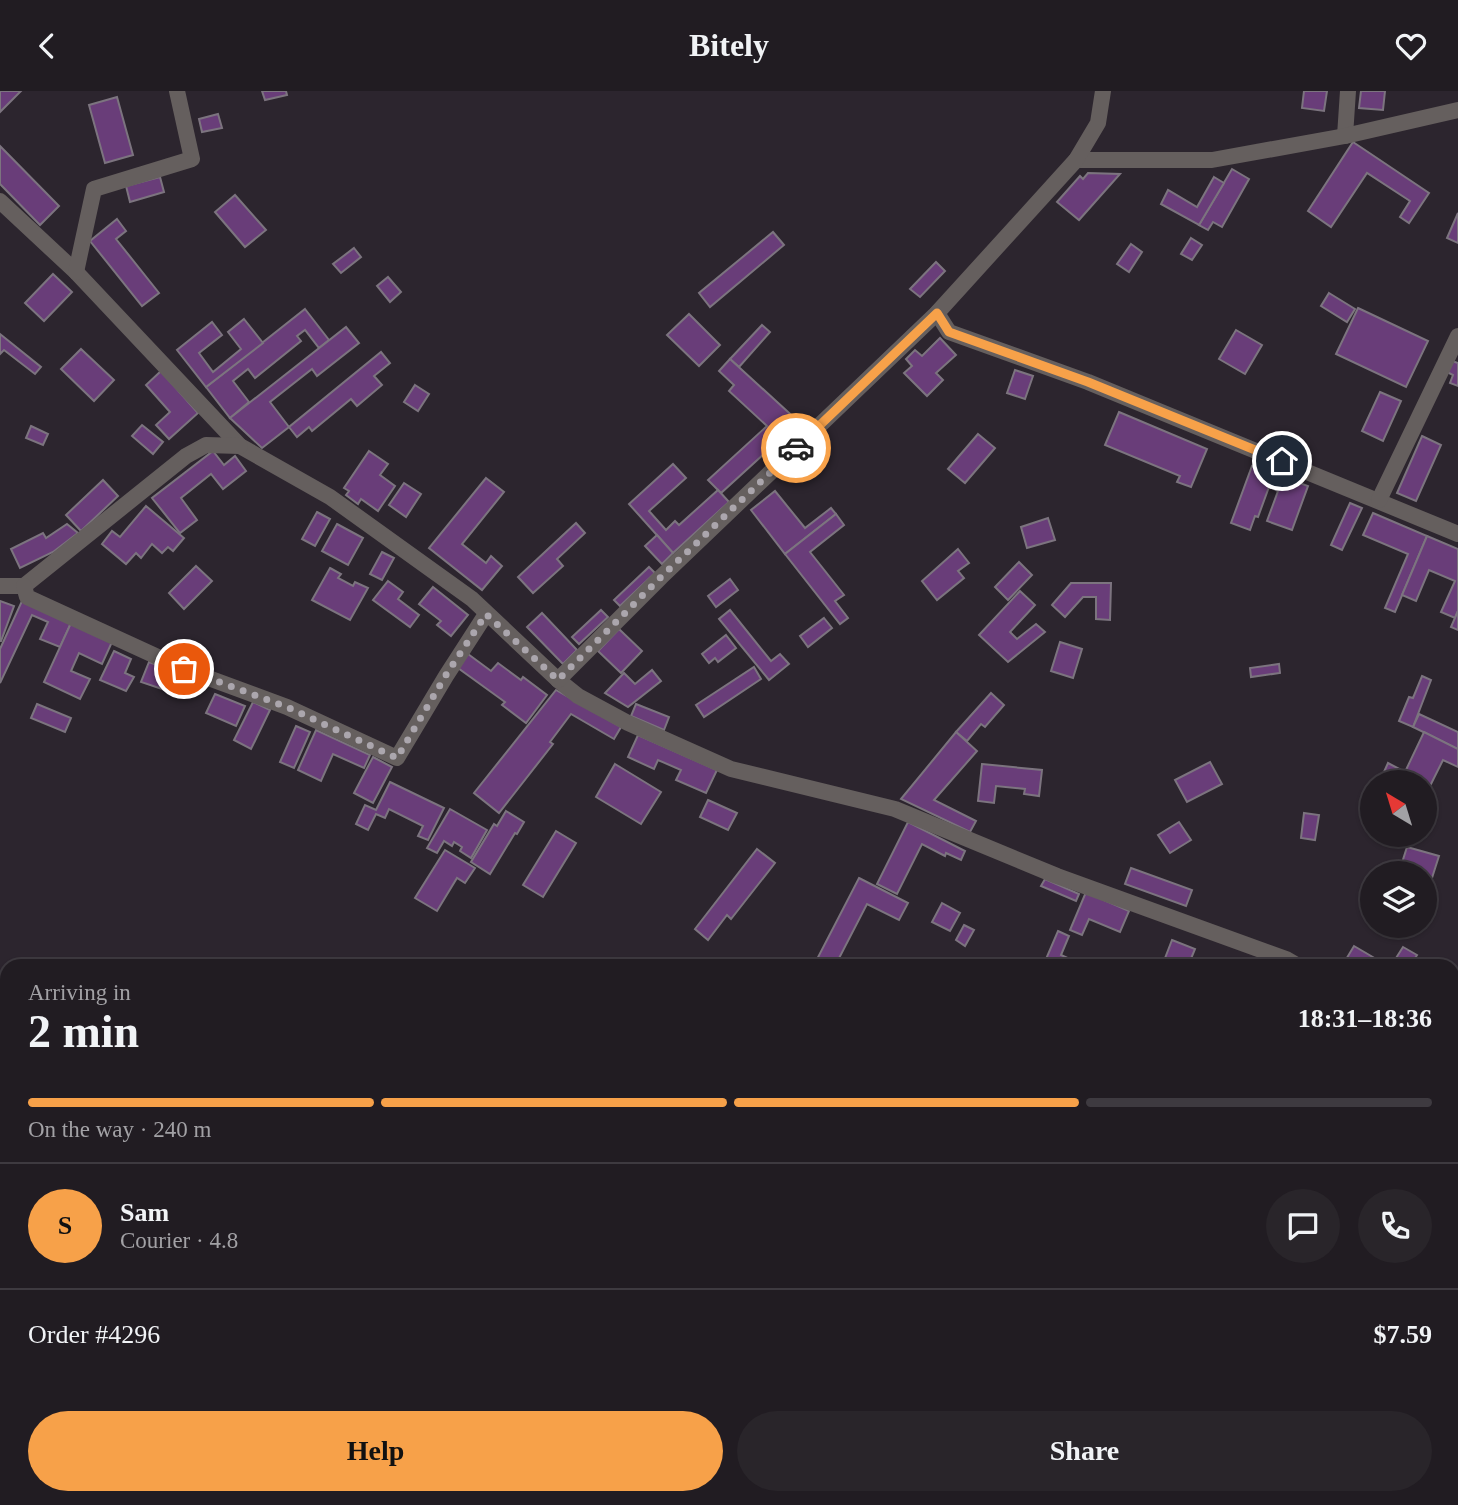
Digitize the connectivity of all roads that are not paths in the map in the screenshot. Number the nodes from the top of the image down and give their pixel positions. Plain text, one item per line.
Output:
1 (177, 91) edge
2 (1102, 91) edge
3 (1348, 91) edge
4 (1458, 110) edge
5 (1345, 136) junction
6 (1076, 160) junction
7 (0, 201) edge
8 (76, 272) junction
9 (937, 313) junction
10 (1458, 336) edge
11 (240, 446) junction
12 (1379, 500) junction
13 (1458, 534) edge
14 (0, 586) edge
15 (24, 586) junction
16 (486, 614) junction
17 (558, 680) junction
18 (1286, 959) edge

1 - 8 street
2 - 6 street
3 - 5 street
4 - 5 street
5 - 6 street
6 - 9 street
7 - 8 street
8 - 11 street
9 - 12 street
9 - 17 street
10 - 12 street
11 - 15 street
11 - 16 street
12 - 13 street
14 - 15 street
15 - 16 street
16 - 17 street
17 - 18 street

